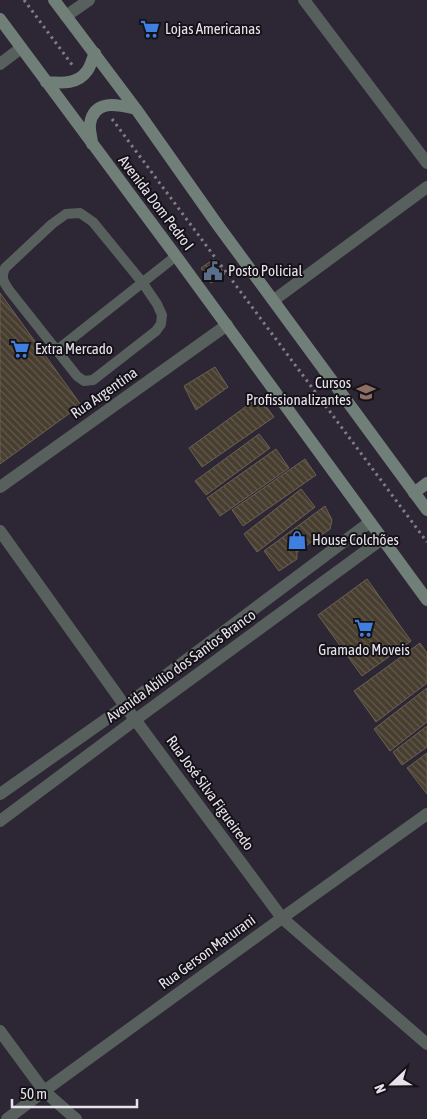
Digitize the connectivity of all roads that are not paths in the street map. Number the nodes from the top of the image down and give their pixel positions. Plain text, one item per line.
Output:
1 (54, 0) edge
2 (89, 0) edge
3 (304, 0) edge
4 (66, 16) junction
5 (0, 19) edge
6 (21, 48) junction
7 (94, 53) junction
8 (0, 64) edge
9 (46, 82) junction
10 (136, 109) junction
11 (92, 144) junction
12 (427, 163) edge
13 (427, 187) edge
14 (176, 256) junction
15 (142, 282) junction
16 (274, 300) junction
17 (227, 325) junction
18 (56, 351) junction
19 (427, 483) edge
20 (0, 487) edge
21 (414, 493) junction
22 (427, 509) edge
23 (370, 522) junction
24 (0, 531) edge
25 (382, 539) junction
26 (427, 600) edge
27 (125, 706) junction
28 (135, 720) junction
29 (0, 794) edge
30 (427, 814) edge
31 (0, 820) edge
32 (282, 918) junction
33 (0, 1031) edge
34 (427, 1044) edge
35 (44, 1091) junction
36 (7, 1119) edge
37 (76, 1119) edge

1 - 4 main road
2 - 4 street
3 - 12 street
4 - 7 main road
5 - 6 main road, Avenida Dom Pedro I
6 - 8 street
6 - 9 main road, Avenida Dom Pedro I
7 - 9 main road
7 - 10 main road
9 - 11 main road, Avenida Dom Pedro I
10 - 11 main road
10 - 16 main road
11 - 14 main road, Avenida Dom Pedro I
13 - 16 street
14 - 15 lane
14 - 17 main road, Avenida Dom Pedro I
15 - 18 lane
15 - 18 lane
15 - 18 lane
16 - 21 main road
17 - 20 street, Rua Argentina
17 - 23 main road, Avenida Dom Pedro I
19 - 21 main road
21 - 22 main road
23 - 25 main road, Avenida Dom Pedro I
23 - 27 street, Avenida Abílio dos Santos Branco
24 - 27 street, Rua José Silva Figueiredo
25 - 26 main road, Avenida Dom Pedro I
25 - 28 street, Avenida Abílio dos Santos Branco
27 - 28 street, Rua José Silva Figueiredo
27 - 29 street, Avenida Abílio dos Santos Branco
28 - 31 street, Avenida Abílio dos Santos Branco
28 - 32 street, Rua José Silva Figueiredo
30 - 32 street, Rua Gerson Maturani
32 - 34 street, Rua José Silva Figueiredo
32 - 35 street, Rua Gerson Maturani
33 - 35 street
35 - 36 street, Rua Gerson Maturani
35 - 37 street

